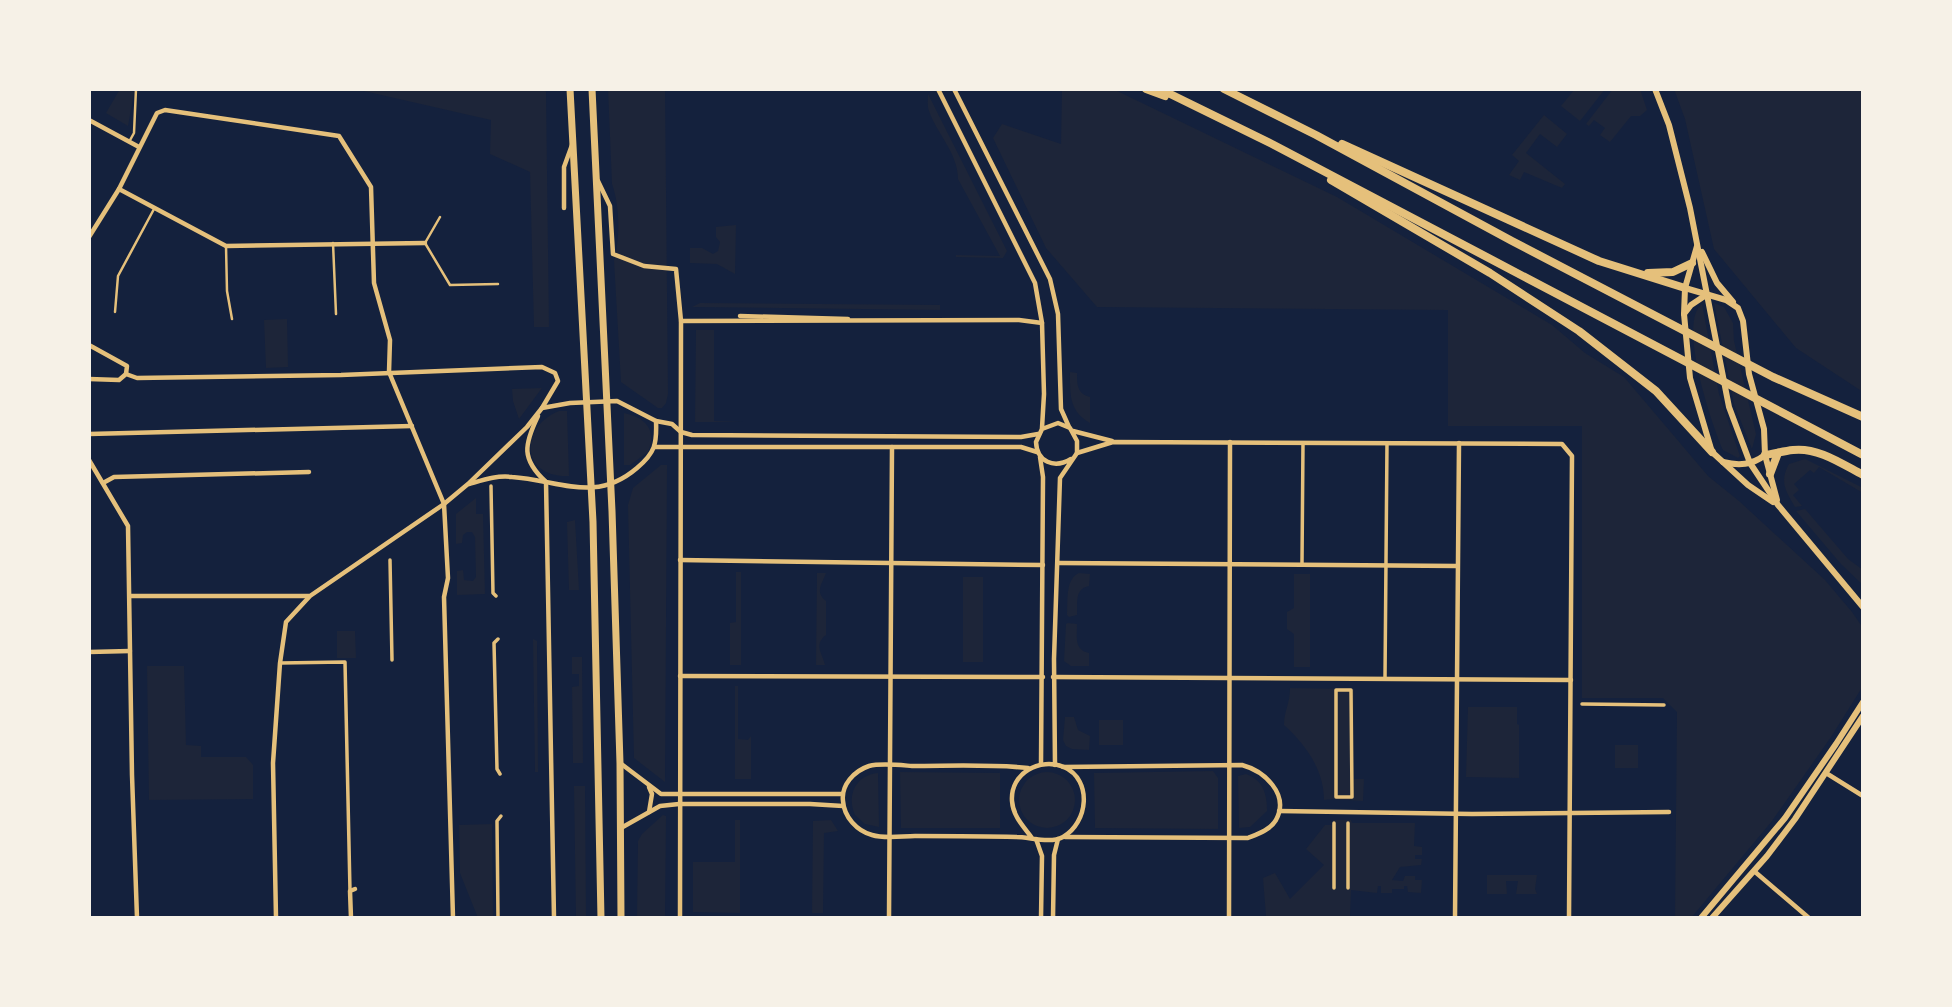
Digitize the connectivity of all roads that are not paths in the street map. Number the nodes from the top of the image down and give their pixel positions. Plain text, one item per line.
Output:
1 (136, 89) edge
2 (570, 89) edge
3 (594, 89) edge
4 (938, 89) edge
5 (954, 89) edge
6 (1146, 89) edge
7 (1160, 89) edge
8 (1656, 89) edge
9 (1226, 90) edge
10 (1198, 106) junction
11 (89, 120) edge
12 (1316, 135) junction
13 (573, 141) junction
14 (129, 142) junction
15 (1272, 144) junction
16 (139, 147) junction
17 (597, 180) junction
18 (119, 189) junction
19 (564, 208) dead end
20 (154, 209) junction
21 (440, 217) dead end
22 (89, 237) edge
23 (333, 243) junction
24 (373, 243) junction
25 (425, 243) junction
26 (1698, 244) junction
27 (226, 246) junction
28 (1692, 263) junction
29 (1634, 272) junction
30 (498, 284) dead end
31 (1685, 288) junction
32 (1706, 295) junction
33 (1738, 309) junction
34 (115, 312) dead end
35 (336, 314) dead end
36 (1684, 314) junction
37 (740, 316) dead end
38 (232, 319) dead end
39 (681, 321) junction
40 (895, 321) junction
41 (1042, 323) junction
42 (89, 345) edge
43 (389, 372) junction
44 (126, 374) junction
45 (89, 379) edge
46 (585, 402) junction
47 (607, 402) junction
48 (542, 408) junction
49 (1863, 417) edge
50 (656, 421) junction
51 (412, 426) junction
52 (1042, 429) junction
53 (1071, 429) junction
54 (681, 432) junction
55 (89, 434) edge
56 (1038, 435) junction
57 (1113, 442) junction
58 (1230, 442) junction
59 (1303, 443) junction
60 (1387, 443) junction
61 (1459, 443) junction
62 (655, 447) junction
63 (681, 447) junction
64 (892, 447) junction
65 (1712, 452) junction
66 (1077, 453) junction
67 (1778, 453) junction
68 (1038, 454) junction
69 (1765, 455) junction
70 (1863, 455) edge
71 (1071, 459) junction
72 (89, 460) edge
73 (1721, 461) junction
74 (1750, 463) junction
75 (309, 472) dead end
76 (1770, 474) junction
77 (1863, 475) edge
78 (546, 482) junction
79 (103, 483) junction
80 (468, 484) junction
81 (610, 485) junction
82 (491, 486) dead end
83 (589, 489) junction
84 (444, 504) junction
85 (1778, 505) junction
86 (390, 560) dead end
87 (680, 560) junction
88 (891, 563) junction
89 (1059, 563) junction
90 (1230, 563) junction
91 (1302, 563) junction
92 (1044, 565) junction
93 (1386, 565) junction
94 (1458, 566) junction
95 (1851, 590) junction
96 (130, 596) junction
97 (310, 596) junction
98 (496, 596) dead end
99 (1863, 600) edge
100 (1863, 607) edge
101 (498, 639) dead end
102 (130, 651) junction
103 (89, 652) edge
104 (392, 660) dead end
105 (280, 663) junction
106 (680, 676) junction
107 (891, 677) junction
108 (1043, 677) junction
109 (1054, 677) junction
110 (1229, 678) junction
111 (1385, 679) junction
112 (1457, 679) junction
113 (1571, 680) junction
114 (1863, 702) edge
115 (1582, 704) dead end
116 (1664, 705) dead end
117 (1863, 716) edge
118 (620, 763) junction
119 (1041, 764) junction
120 (890, 765) junction
121 (1055, 765) junction
122 (1229, 765) junction
123 (1063, 767) junction
124 (1028, 768) junction
125 (1826, 773) junction
126 (500, 775) dead end
127 (647, 784) junction
128 (842, 794) junction
129 (679, 795) junction
130 (1863, 796) edge
131 (1341, 799) joint
132 (679, 804) junction
133 (843, 806) junction
134 (1279, 811) junction
135 (1670, 812) dead end
136 (648, 813) junction
137 (1455, 813) junction
138 (1569, 813) junction
139 (501, 816) dead end
140 (1334, 823) dead end
141 (1348, 823) dead end
142 (621, 828) junction
143 (890, 836) junction
144 (1061, 837) junction
145 (1034, 838) junction
146 (1229, 838) junction
147 (1754, 871) junction
148 (1334, 888) dead end
149 (1348, 888) dead end
150 (352, 890) joint
151 (137, 918) edge
152 (276, 918) edge
153 (351, 918) edge
154 (453, 918) edge
155 (498, 918) edge
156 (554, 918) edge
157 (601, 918) edge
158 (621, 918) edge
159 (680, 918) edge
160 (889, 918) edge
161 (1041, 918) edge
162 (1053, 918) edge
163 (1228, 918) edge
164 (1455, 918) edge
165 (1569, 918) edge
166 (1701, 918) edge
167 (1712, 918) edge
168 (1808, 918) edge

1 - 14 lane
2 - 13 main road
3 - 17 main road
4 - 41 street
5 - 53 street
6 - 10 highway
7 - 10 highway
8 - 26 main road
9 - 12 highway
10 - 15 highway
11 - 14 street
12 - 29 highway
12 - 49 highway
13 - 19 street
13 - 46 main road
14 - 16 street
15 - 65 highway
15 - 70 highway
16 - 18 street
16 - 24 street
17 - 39 street
17 - 47 main road
18 - 20 street
18 - 22 street
20 - 27 street
20 - 34 lane
21 - 25 lane
23 - 24 street
23 - 27 street
23 - 35 lane
24 - 25 street
24 - 43 street
25 - 30 lane
26 - 28 main road
26 - 32 main road
26 - 33 main road
27 - 38 lane
28 - 29 highway
28 - 31 main road
29 - 31 highway
31 - 32 main road
31 - 36 main road
32 - 33 main road
32 - 36 main road
32 - 74 main road
33 - 69 main road
36 - 65 main road
37 - 40 street
39 - 40 street
39 - 54 street
40 - 41 street
41 - 52 street
42 - 44 street
43 - 44 street
43 - 48 street
43 - 51 street
44 - 45 street
46 - 47 street
46 - 48 street
46 - 83 main road
47 - 50 street
47 - 81 main road
48 - 78 street
48 - 80 street
50 - 54 street
50 - 62 street
51 - 55 street
51 - 84 street
52 - 53 street
52 - 56 street
53 - 57 street
53 - 66 street
54 - 56 street
54 - 63 street
56 - 68 street
57 - 58 street
57 - 66 street
58 - 59 street
58 - 90 street
59 - 60 street
59 - 91 street
60 - 61 street
60 - 93 street
61 - 94 street
61 - 113 street
62 - 63 street
62 - 81 street
63 - 64 street
63 - 87 street
64 - 68 street
64 - 88 street
65 - 73 main road
66 - 71 street
67 - 69 highway
67 - 76 highway
67 - 77 highway
68 - 71 street
68 - 92 street
69 - 74 main road
69 - 76 main road
71 - 89 street
72 - 79 street
73 - 74 main road
73 - 85 main road
74 - 85 main road
75 - 79 street
76 - 85 main road
78 - 80 street
78 - 83 street
78 - 156 street
79 - 96 street
80 - 84 street
81 - 83 street
81 - 118 main road
82 - 98 street
83 - 157 main road
84 - 97 street
84 - 154 street
85 - 95 main road
86 - 104 street
87 - 88 street
87 - 106 street
88 - 92 street
88 - 107 street
89 - 90 street
89 - 109 street
90 - 91 street
90 - 110 street
91 - 93 street
92 - 108 street
93 - 94 street
93 - 111 street
94 - 112 street
95 - 99 main road
95 - 100 main road
96 - 97 street
96 - 102 street
97 - 105 street
101 - 126 street
102 - 103 street
102 - 151 street
105 - 150 street
105 - 152 street
106 - 107 street
106 - 129 street
107 - 108 street
107 - 120 street
108 - 119 street
109 - 110 street
109 - 121 street
110 - 111 street
110 - 122 street
111 - 112 street
112 - 113 street
112 - 137 street
113 - 138 street
114 - 166 main road
115 - 116 street
117 - 125 main road
118 - 127 street
118 - 142 main road
119 - 121 street
119 - 124 street
120 - 124 street
120 - 128 street
120 - 143 street
121 - 123 street
122 - 123 street
122 - 134 street
122 - 146 street
123 - 144 street
124 - 145 street
125 - 130 street
125 - 147 main road
127 - 129 street
127 - 136 street
128 - 129 street
128 - 133 street
129 - 132 street
131 - 131 street
132 - 133 street
132 - 136 street
132 - 159 street
133 - 143 street
134 - 137 street
134 - 146 street
135 - 138 street
136 - 142 street
137 - 138 street
137 - 164 street
138 - 165 street
139 - 155 street
140 - 148 street
141 - 149 street
142 - 158 main road
143 - 145 street
143 - 160 street
144 - 145 street
144 - 146 street
144 - 162 street
145 - 161 street
146 - 163 street
147 - 167 main road
147 - 168 street
150 - 153 street

